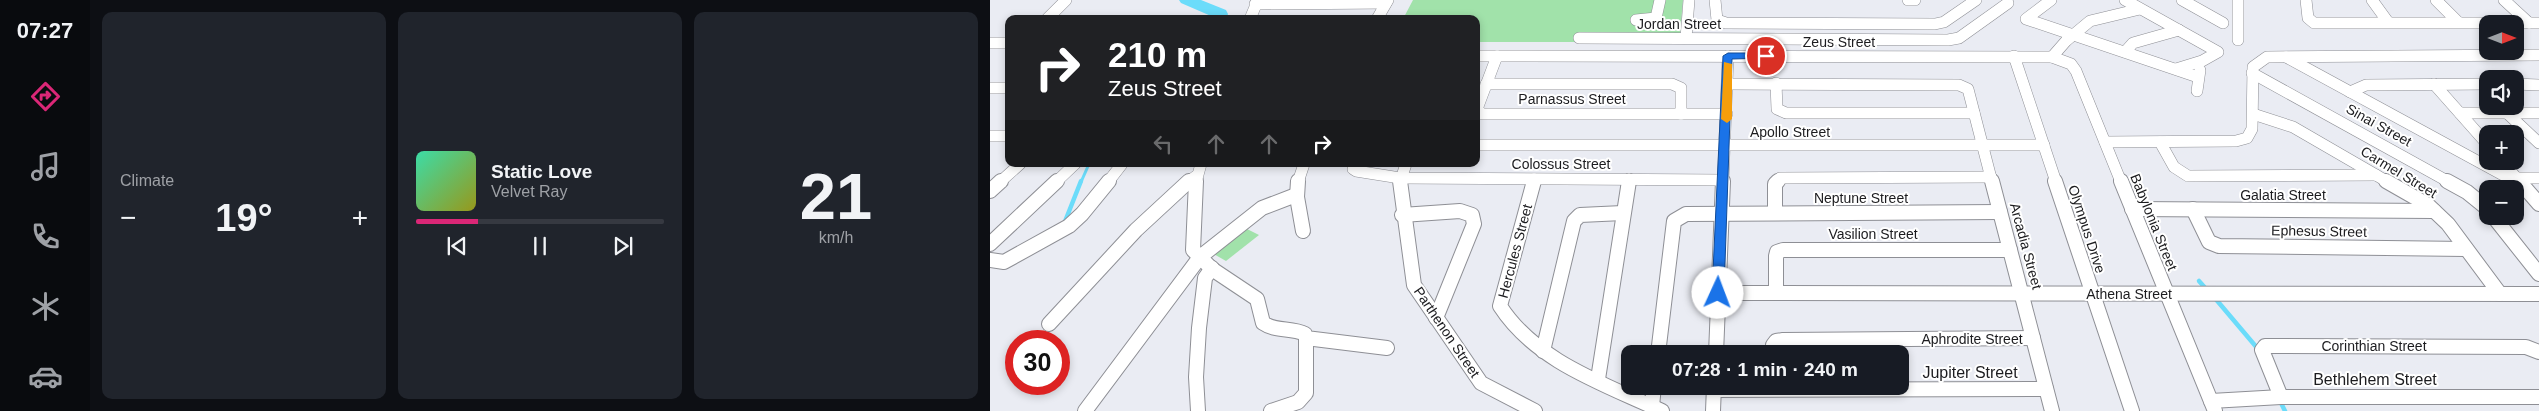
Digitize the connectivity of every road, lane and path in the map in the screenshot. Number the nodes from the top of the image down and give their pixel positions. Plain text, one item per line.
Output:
1 (1066, 0) edge
2 (1660, 0) edge
3 (1689, 0) edge
4 (1715, 0) edge
5 (1908, 0) edge
6 (1915, 0) edge
7 (1976, 0) edge
8 (2051, 0) edge
9 (2125, 0) edge
10 (2182, 0) edge
11 (2238, 0) edge
12 (2306, 0) edge
13 (2372, 0) edge
14 (2436, 0) edge
15 (2504, 0) edge
16 (1257, 2) edge
17 (1387, 2) edge
18 (2008, 3) dead end
19 (2140, 8) junction
20 (1051, 15) edge
21 (1252, 15) edge
22 (1379, 15) edge
23 (1636, 20) dead end
24 (2388, 22) junction
25 (2458, 22) junction
26 (2223, 23) dead end
27 (2534, 23) edge
28 (2178, 30) junction
29 (2073, 35) junction
30 (1579, 38) dead end
31 (1686, 38) junction
32 (2238, 40) dead end
33 (990, 43) edge
34 (1005, 43) edge
35 (2125, 52) junction
36 (1480, 56) edge
37 (1496, 56) junction
38 (1728, 56) junction
39 (2014, 56) junction
40 (2284, 56) junction
41 (2539, 56) edge
42 (2052, 57) junction
43 (2202, 61) junction
44 (2176, 69) junction
45 (2252, 73) junction
46 (2198, 77) junction
47 (1776, 83) junction
48 (1486, 84) junction
49 (1727, 84) junction
50 (2434, 84) junction
51 (2479, 84) edge
52 (2524, 84) edge
53 (2539, 84) edge
54 (990, 88) edge
55 (1005, 88) edge
56 (2197, 91) dead end
57 (2350, 92) junction
58 (1480, 101) edge
59 (1480, 112) edge
60 (1974, 113) junction
61 (2460, 113) junction
62 (2479, 113) edge
63 (2524, 113) edge
64 (2539, 113) edge
65 (1681, 114) junction
66 (1727, 114) junction
67 (2253, 114) junction
68 (2509, 115) edge
69 (2479, 135) edge
70 (990, 136) edge
71 (1005, 136) edge
72 (2105, 142) junction
73 (2160, 142) junction
74 (2539, 143) edge
75 (1480, 145) edge
76 (2044, 145) junction
77 (1983, 146) junction
78 (1726, 147) junction
79 (1017, 167) edge
80 (1072, 167) edge
81 (1120, 167) edge
82 (1302, 167) edge
83 (1352, 167) edge
84 (1405, 167) edge
85 (1199, 170) edge
86 (2509, 170) edge
87 (2376, 175) junction
88 (1991, 177) junction
89 (1400, 178) junction
90 (2516, 178) junction
91 (2539, 178) edge
92 (1534, 179) junction
93 (1629, 179) junction
94 (1723, 180) junction
95 (990, 191) edge
96 (1296, 195) junction
97 (2479, 202) edge
98 (2539, 204) edge
99 (2132, 209) junction
100 (2193, 209) junction
101 (2434, 210) junction
102 (2000, 212) junction
103 (1623, 213) junction
104 (1775, 213) junction
105 (1722, 214) junction
106 (1402, 215) junction
107 (2500, 225) edge
108 (1303, 231) dead end
109 (990, 244) edge
110 (2466, 249) junction
111 (2010, 250) junction
112 (1200, 257) junction
113 (990, 260) edge
114 (1212, 268) junction
115 (2539, 274) edge
116 (1718, 293) junction
117 (1776, 293) junction
118 (2022, 294) junction
119 (2093, 294) junction
120 (2167, 294) junction
121 (2500, 294) junction
122 (2539, 294) edge
123 (1436, 318) junction
124 (1049, 324) dead end
125 (1306, 338) junction
126 (2033, 338) junction
127 (1659, 345) edge
128 (1716, 345) edge
129 (1773, 345) edge
130 (1387, 348) dead end
131 (1543, 351) junction
132 (2539, 352) edge
133 (1598, 379) junction
134 (1909, 388) edge
135 (2046, 389) junction
136 (1655, 395) edge
137 (1714, 395) edge
138 (2281, 397) junction
139 (2539, 397) edge
140 (2213, 406) edge
141 (1657, 408) edge
142 (1085, 411) edge
143 (1198, 411) edge
144 (1270, 411) edge
145 (1535, 411) edge
146 (1713, 411) edge
147 (2052, 411) edge
148 (2132, 411) edge

1 - 20 street
2 - 23 street
3 - 31 street
4 - 7 street
5 - 6 street
8 - 29 street
9 - 19 street
10 - 26 street
11 - 32 street
12 - 24 street
13 - 24 street
14 - 25 street
15 - 27 street
16 - 17 street
16 - 21 street
17 - 22 street
18 - 31 street, Jordan Street
19 - 28 street
19 - 29 street
24 - 25 street
25 - 27 street
28 - 35 street
28 - 43 street
29 - 35 street
29 - 42 street
30 - 31 street, Jordan Street
33 - 34 street
35 - 44 street
36 - 37 street, Zeus Street
37 - 38 street, Zeus Street
37 - 48 street, Parnassus Street
38 - 39 street, Zeus Street
38 - 49 street
39 - 42 street, Zeus Street
39 - 76 street, Olympus Drive
40 - 41 street
40 - 45 street
40 - 57 street
42 - 72 street, Babylonia Street
43 - 44 street
43 - 46 street
44 - 46 street
45 - 67 street
45 - 97 street, Sinai Street
46 - 56 street
47 - 49 street
47 - 60 street, Arcadia Street
47 - 60 street
48 - 58 street, Parnassus Street
48 - 65 street
49 - 66 street
50 - 51 street
50 - 57 street
50 - 61 street
52 - 53 street
54 - 55 street
57 - 90 street
59 - 65 street, Parnassus Street
60 - 77 street, Arcadia Street
61 - 62 street
61 - 69 street
63 - 64 street
65 - 66 street, Parnassus Street
66 - 78 street
67 - 73 street
67 - 87 street, Carmel Street
68 - 74 street
70 - 71 street
72 - 73 street
72 - 99 street, Babylonia Street
73 - 87 street
75 - 78 street, Apollo Street
76 - 77 street, Apollo Street
76 - 119 street, Olympus Drive
77 - 78 street, Apollo Street
77 - 88 street, Arcadia Street
78 - 94 street
79 - 95 street
80 - 109 street
81 - 113 street
82 - 96 street
83 - 89 street, Colossus Street
84 - 89 street, Parthenon Street
85 - 112 street
85 - 124 street
86 - 90 street
87 - 101 street, Carmel Street
88 - 102 street, Arcadia Street
88 - 104 street
89 - 92 street, Colossus Street
89 - 106 street, Parthenon Street
90 - 91 street
90 - 98 street
92 - 93 street, Colossus Street
92 - 131 street, Hercules Street
93 - 94 street, Colossus Street
93 - 103 street
94 - 105 street
96 - 108 street
96 - 112 street
99 - 100 street, Galatia Street
99 - 120 street, Babylonia Street
100 - 101 street, Galatia Street
100 - 110 street, Ephesus Street
101 - 110 street, Carmel Street
102 - 104 street, Neptune Street
102 - 111 street, Arcadia Street
103 - 131 street
103 - 133 street
104 - 105 street, Neptune Street
105 - 116 street
105 - 127 street, Neptune Street
106 - 123 street, Parthenon Street
106 - 123 street
107 - 115 street
110 - 121 street, Carmel Street
111 - 117 street, Vasilion Street
111 - 118 street, Arcadia Street
112 - 114 street
112 - 142 street
114 - 125 street
114 - 143 street
116 - 117 street, Athena Street
116 - 128 street
117 - 118 street, Athena Street
118 - 119 street, Athena Street
118 - 126 street, Arcadia Street
119 - 120 street, Athena Street
119 - 148 street, Olympus Drive
120 - 121 street, Athena Street
120 - 140 street, Babylonia Street
121 - 122 street, Athena Street
123 - 145 street, Parthenon Street
125 - 130 street
125 - 144 street
126 - 129 street, Aphrodite Street
126 - 135 street, Arcadia Street
131 - 133 street, Hercules Street
132 - 138 street, Corinthian Street
133 - 141 street, Hercules Street
134 - 135 street, Jupiter Street
135 - 147 street, Arcadia Street
136 - 141 street
137 - 146 street
138 - 139 street, Bethlehem Street
138 - 140 street, Bethlehem Street

